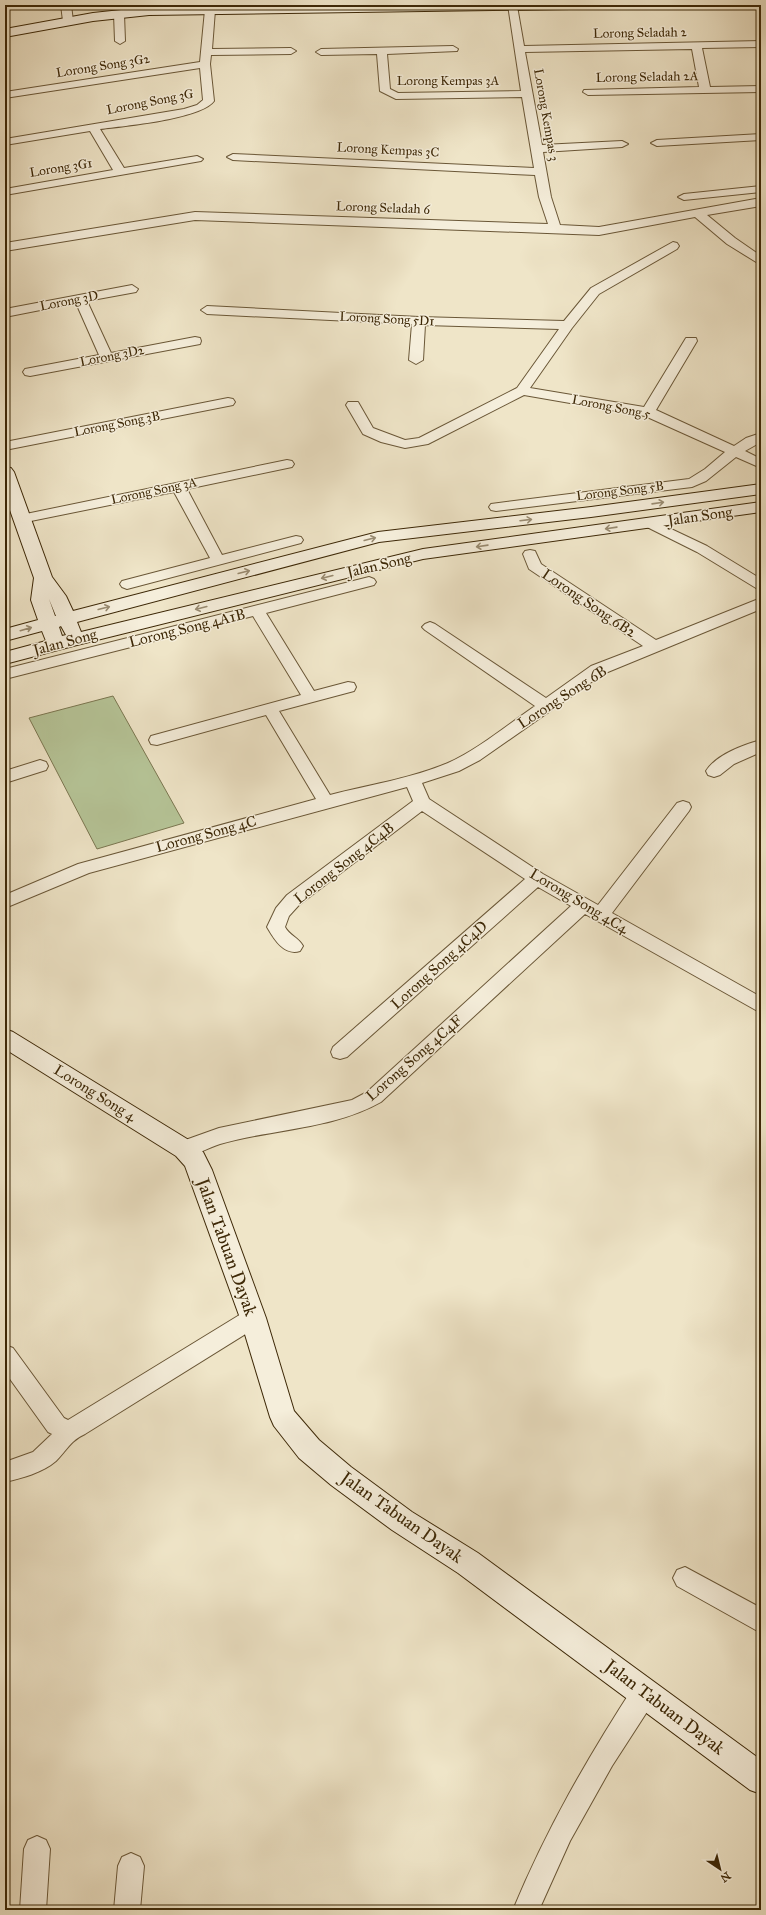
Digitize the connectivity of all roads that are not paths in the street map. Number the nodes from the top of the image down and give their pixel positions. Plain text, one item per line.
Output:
1 (66, 5) edge
2 (570, 5) edge
3 (413, 6) edge
4 (512, 6) edge
5 (248, 7) edge
6 (284, 7) edge
7 (191, 8) edge
8 (210, 10) junction
9 (119, 14) junction
10 (68, 21) junction
11 (5, 32) edge
12 (120, 41) dead end
13 (761, 44) edge
14 (696, 45) junction
15 (453, 49) dead end
16 (520, 49) junction
17 (291, 51) dead end
18 (382, 51) junction
19 (208, 52) junction
20 (321, 52) dead end
21 (205, 64) junction
22 (761, 89) edge
23 (705, 90) junction
24 (588, 92) dead end
25 (528, 94) junction
26 (5, 95) edge
27 (94, 128) junction
28 (761, 137) edge
29 (5, 142) edge
30 (657, 142) dead end
31 (622, 144) dead end
32 (536, 149) junction
33 (233, 157) dead end
34 (197, 159) dead end
35 (542, 172) junction
36 (121, 173) junction
37 (761, 189) edge
38 (5, 192) edge
39 (684, 197) dead end
40 (761, 202) edge
41 (698, 212) junction
42 (555, 228) junction
43 (673, 246) dead end
44 (5, 247) edge
45 (761, 261) edge
46 (132, 289) dead end
47 (80, 299) junction
48 (207, 310) dead end
49 (5, 313) edge
50 (419, 321) junction
51 (568, 325) junction
52 (195, 341) dead end
53 (691, 341) dead end
54 (106, 357) junction
55 (416, 360) dead end
56 (30, 372) dead end
57 (522, 391) junction
58 (228, 402) dead end
59 (353, 404) dead end
60 (648, 412) junction
61 (761, 437) edge
62 (5, 446) edge
63 (735, 451) junction
64 (287, 464) dead end
65 (761, 464) edge
66 (5, 472) edge
67 (178, 486) junction
68 (761, 489) edge
69 (496, 507) dead end
70 (761, 508) edge
71 (591, 512) junction
72 (21, 519) junction
73 (650, 523) junction
74 (296, 540) dead end
75 (530, 554) dead end
76 (218, 560) junction
77 (43, 578) junction
78 (369, 582) dead end
79 (127, 584) dead end
80 (761, 585) edge
81 (761, 603) edge
82 (256, 611) junction
83 (67, 618) junction
84 (48, 623) junction
85 (430, 627) dead end
86 (5, 635) edge
87 (75, 639) junction
88 (56, 644) junction
89 (654, 646) junction
90 (5, 658) edge
91 (5, 674) edge
92 (348, 687) dead end
93 (310, 697) junction
94 (545, 706) junction
95 (270, 709) junction
96 (158, 740) dead end
97 (761, 746) edge
98 (40, 766) dead end
99 (714, 770) dead end
100 (5, 777) edge
101 (412, 780) junction
102 (326, 802) junction
103 (422, 803) junction
104 (683, 807) dead end
105 (537, 878) junction
106 (5, 902) edge
107 (583, 905) junction
108 (601, 914) junction
109 (294, 946) dead end
110 (761, 1006) edge
111 (5, 1038) edge
112 (340, 1052) dead end
113 (184, 1149) junction
114 (253, 1318) junction
115 (5, 1355) edge
116 (67, 1430) junction
117 (5, 1472) edge
118 (685, 1578) dead end
119 (761, 1621) edge
120 (645, 1692) junction
121 (761, 1779) edge
122 (37, 1850) dead end
123 (131, 1866) dead end
124 (33, 1910) edge
125 (126, 1910) edge
126 (526, 1910) edge

1 - 10 street
2 - 4 street
3 - 4 street
3 - 6 street
4 - 16 street, Lorong Kempas 3
5 - 6 street
5 - 8 street
7 - 8 street
7 - 9 street
8 - 19 street, Lorong Song 3G
9 - 10 street
9 - 12 street
10 - 11 street
13 - 14 street, Lorong Seladah 2
14 - 16 street, Lorong Seladah 2
14 - 23 street, Lorong Seladah 2A
15 - 18 street, Lorong Kempas 3A
16 - 25 street, Lorong Kempas 3
17 - 19 street
18 - 20 street, Lorong Kempas 3A
18 - 25 street, Lorong Kempas 3A
19 - 21 street, Lorong Song 3G
21 - 26 street, Lorong Song 3G2
21 - 27 street, Lorong Song 3G
22 - 23 street, Lorong Seladah 2A
23 - 24 street, Lorong Seladah 2A
25 - 32 street, Lorong Kempas 3
27 - 29 street, Lorong Song 3G
27 - 36 street, Lorong 3G1
28 - 30 street
31 - 32 street
32 - 35 street, Lorong Kempas 3
33 - 35 street, Lorong Kempas 3C
34 - 36 street, Lorong 3G1
35 - 42 street, Lorong Kempas 3
36 - 38 street, Lorong 3G1
37 - 39 street
40 - 41 street, Lorong Seladah 6
41 - 42 street, Lorong Seladah 6
41 - 45 street
42 - 44 street, Lorong Seladah 6
43 - 51 street
46 - 47 street, Lorong 3D
47 - 49 street, Lorong 3D
47 - 54 street
48 - 50 street, Lorong Song 5D1
50 - 51 street, Lorong Song 5D1
50 - 55 street
51 - 57 street
52 - 54 street, Lorong 3D2
53 - 60 street
54 - 56 street, Lorong 3D2
57 - 59 street
57 - 60 street, Lorong Song 5
58 - 62 street, Lorong Song 3B
60 - 63 street, Lorong Song 5
61 - 63 street, Lorong Song 5B
63 - 65 street, Lorong Song 5
63 - 69 street, Lorong Song 5B
64 - 67 street, Lorong Song 3A
66 - 72 street
67 - 72 street, Lorong Song 3A
67 - 76 street
71 -> 68 street, Jalan Song
70 - 73 street, Jalan Song
71 - 73 street
83 -> 71 street, Jalan Song
72 - 77 street
73 - 80 street
73 -> 87 street, Jalan Song
74 - 76 street
75 - 89 street, Lorong Song 6B2
76 - 79 street
77 - 83 street
77 - 84 street
78 - 82 street, Lorong Song 4A1B
81 - 89 street, Lorong Song 6B
82 - 91 street, Lorong Song 4A1B
82 - 93 street
83 - 84 street, Jalan Song
83 - 87 street
86 -> 84 street, Jalan Song
84 - 88 street
85 - 94 street
87 - 88 street, Jalan Song
88 - 90 street, Jalan Song
89 - 94 street, Lorong Song 6B
92 - 93 street
93 - 95 street
94 - 101 street, Lorong Song 6B
95 - 96 street
95 - 102 street
97 - 99 street
98 - 100 street
101 - 102 street, Lorong Song 4C
101 - 103 street
102 - 106 street, Lorong Song 4C
103 - 105 street, Lorong Song 4C4
103 - 109 street, Lorong Song 4C4B
104 - 108 street
105 - 107 street, Lorong Song 4C4
105 - 112 street, Lorong Song 4C4D
107 - 108 street, Lorong Song 4C4
107 - 113 street, Lorong Song 4C4F
108 - 110 street, Lorong Song 4C4
111 - 113 street, Lorong Song 4
113 - 114 street, Jalan Tabuan Dayak
114 - 116 street
114 - 120 street, Jalan Tabuan Dayak
115 - 116 street
116 - 117 street
118 - 119 street
120 - 121 street, Jalan Tabuan Dayak
120 - 126 street
122 - 124 street
123 - 125 street

